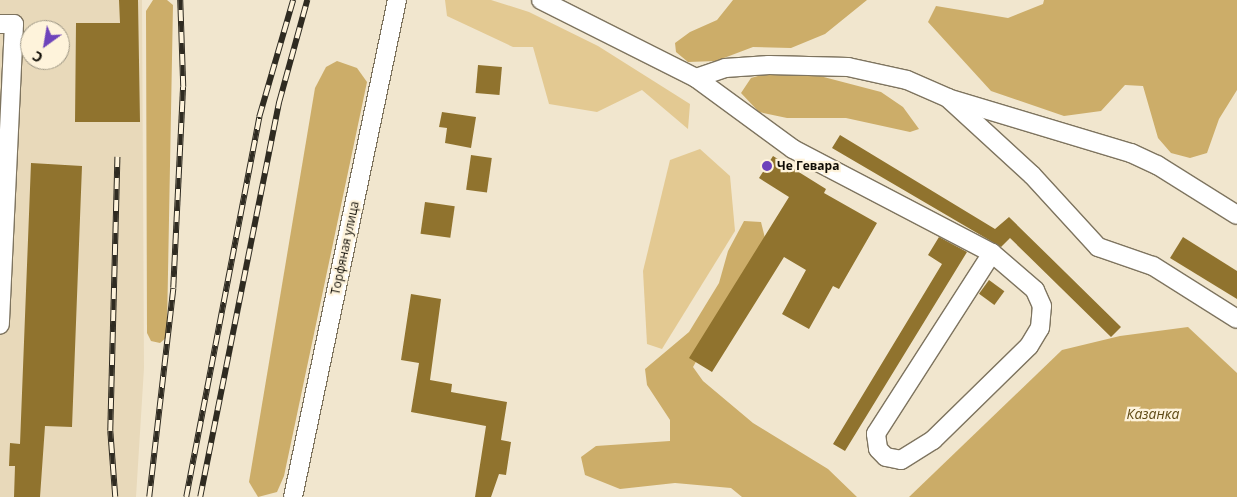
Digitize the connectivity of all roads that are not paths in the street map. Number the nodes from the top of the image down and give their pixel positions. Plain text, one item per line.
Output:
1 (397, 0) edge
2 (546, 1) edge
3 (0, 24) edge
4 (696, 78) junction
5 (948, 98) junction
6 (1237, 215) edge
7 (992, 253) junction
8 (1237, 320) edge
9 (0, 325) edge
10 (293, 497) edge

1 - 10 street, Торфяная улица
2 - 4 street
3 - 9 street
4 - 5 street
4 - 7 street
5 - 6 street
5 - 8 street
7 - 7 street

